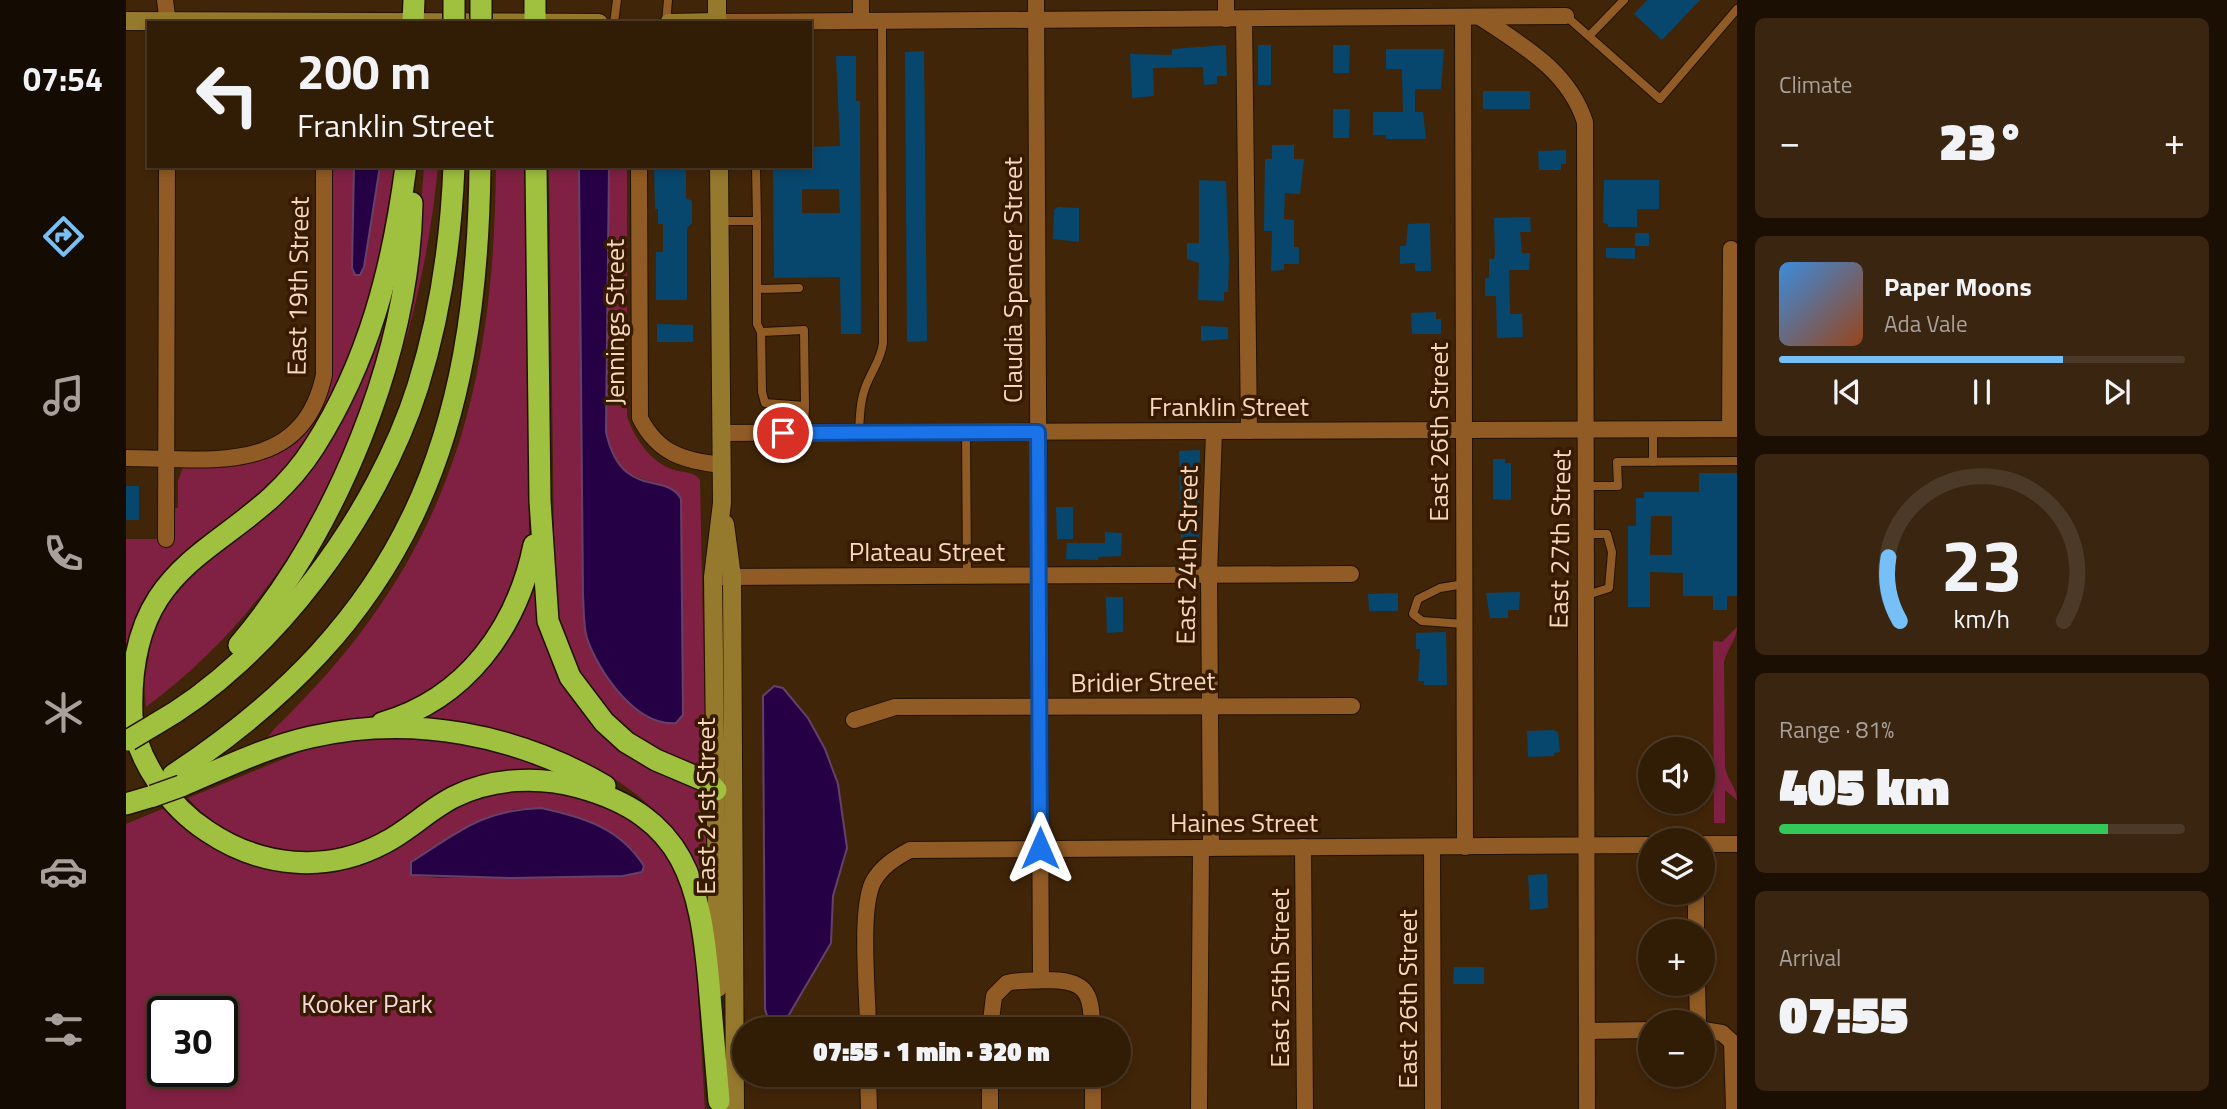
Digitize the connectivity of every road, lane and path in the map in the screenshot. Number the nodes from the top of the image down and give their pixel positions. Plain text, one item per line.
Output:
1 (165, 0) edge
2 (414, 0) edge
3 (454, 0) edge
4 (481, 0) edge
5 (535, 0) edge
6 (617, 0) edge
7 (668, 0) edge
8 (717, 0) edge
9 (861, 0) edge
10 (1036, 0) edge
11 (1226, 0) edge
12 (1430, 0) edge
13 (1624, 0) edge
14 (1737, 9) edge
15 (1566, 16) joint
16 (1431, 17) junction
17 (1471, 17) junction
18 (1226, 19) junction
19 (1244, 19) junction
20 (1036, 20) junction
21 (126, 21) edge
22 (168, 21) edge
23 (413, 21) edge
24 (454, 21) edge
25 (481, 21) edge
26 (535, 21) edge
27 (614, 21) edge
28 (667, 21) edge
29 (717, 21) edge
30 (812, 21) edge
31 (861, 21) junction
32 (883, 21) junction
33 (147, 22) edge
34 (1590, 35) junction
35 (167, 168) edge
36 (324, 168) edge
37 (406, 168) edge
38 (412, 168) edge
39 (454, 168) edge
40 (480, 168) edge
41 (536, 168) edge
42 (639, 168) edge
43 (719, 168) edge
44 (756, 168) edge
45 (757, 220) junction
46 (719, 221) junction
47 (1731, 249) dead end
48 (799, 288) dead end
49 (757, 289) junction
50 (761, 332) junction
51 (805, 406) junction
52 (1734, 429) edge
53 (1464, 430) junction
54 (1586, 430) junction
55 (1653, 430) junction
56 (966, 431) junction
57 (1250, 431) junction
58 (804, 432) junction
59 (859, 432) junction
60 (1038, 432) junction
61 (1214, 432) junction
62 (721, 433) junction
63 (126, 458) edge
64 (166, 458) junction
65 (1737, 461) edge
66 (1653, 462) junction
67 (722, 465) junction
68 (1586, 486) junction
69 (540, 501) junction
70 (722, 503) junction
71 (1585, 534) junction
72 (166, 539) dead end
73 (1351, 574) dead end
74 (1209, 575) junction
75 (967, 576) junction
76 (1039, 576) junction
77 (713, 577) junction
78 (732, 577) junction
79 (1464, 584) junction
80 (1584, 596) junction
81 (1464, 624) junction
82 (1210, 706) junction
83 (1352, 706) dead end
84 (1040, 708) junction
85 (854, 720) dead end
86 (157, 723) junction
87 (355, 730) junction
88 (127, 741) edge
89 (177, 781) junction
90 (716, 790) junction
91 (151, 792) junction
92 (126, 798) edge
93 (126, 804) edge
94 (631, 807) junction
95 (732, 818) junction
96 (1715, 844) edge
97 (1737, 844) edge
98 (1638, 845) edge
99 (1586, 846) junction
100 (1432, 847) junction
101 (1465, 847) junction
102 (1040, 848) junction
103 (1206, 848) junction
104 (1303, 848) junction
105 (1041, 981) junction
106 (868, 1017) edge
107 (990, 1017) edge
108 (1092, 1017) edge
109 (1638, 1030) edge
110 (1587, 1031) junction
111 (1715, 1033) edge
112 (868, 1087) edge
113 (990, 1087) edge
114 (1093, 1087) edge
115 (724, 1106) edge
116 (869, 1109) edge
117 (990, 1109) edge
118 (1093, 1109) edge
119 (1199, 1109) edge
120 (1305, 1109) edge
121 (1433, 1109) edge
122 (1587, 1109) edge
123 (1734, 1109) edge

1 - 22 street
2 - 23 highway
3 - 24 highway, bridge
4 - 25 highway, bridge
5 - 26 highway
6 - 27 lane
7 - 28 lane
8 - 29 main road
9 - 31 street
10 - 20 street, Claudia Spencer Street
11 - 18 street
12 - 16 street
13 - 34 lane
14 - 34 lane
15 - 17 street
15 - 34 lane
16 - 17 street
16 - 19 street
17 - 53 street, East 26th Street
17 - 54 street, East 27th Street
18 - 19 street
18 - 20 street
19 - 57 street
20 - 32 street
20 - 60 street, Claudia Spencer Street
21 - 33 main road
30 - 31 street
31 - 32 street
32 - 59 lane
35 - 64 street
36 - 64 street, East 19th Street
37 - 94 highway
38 - 86 highway
39 - 86 highway
40 - 89 highway
41 - 69 highway
42 - 67 street, Jennings Street
43 - 46 main road, East 21st Street
44 - 45 lane
45 - 46 lane
45 - 49 lane
46 - 62 main road, East 21st Street
47 - 52 street
48 - 49 lane
49 - 50 lane
50 - 51 lane
50 - 51 lane
51 - 58 lane
52 - 55 street, Franklin Street
53 - 54 street, Franklin Street
53 - 57 street, Franklin Street
53 - 79 street, East 26th Street
54 - 55 street, Franklin Street
54 - 68 street, East 27th Street
55 - 66 lane
56 - 59 street, Franklin Street
56 - 60 street, Franklin Street
56 - 75 lane
57 - 61 street, Franklin Street
58 - 59 street, Franklin Street
58 - 62 street, Franklin Street
60 - 61 street, Franklin Street
60 - 76 street, Claudia Spencer Street
61 - 74 street, East 24th Street
62 - 67 main road, East 21st Street
63 - 64 street
64 - 72 street
65 - 66 lane
66 - 68 lane
67 - 70 main road, East 21st Street
68 - 71 street, East 27th Street
69 - 87 highway
69 - 90 highway
70 - 77 main road, East 21st Street
70 - 78 main road, East 21st Street
71 - 80 street, East 27th Street
71 - 80 lane
73 - 74 street, Plateau Street
74 - 76 street, Plateau Street
74 - 82 street, East 24th Street
75 - 76 street, Plateau Street
75 - 78 street, Plateau Street
76 - 84 street, Claudia Spencer Street
77 - 78 street, Plateau Street
77 - 90 main road, East 21st Street
78 - 95 main road, East 21st Street
79 - 81 street, East 26th Street
79 - 81 lane
80 - 99 street, East 27th Street
81 - 101 street, East 26th Street
82 - 83 street, Bridier Street
82 - 84 street, Bridier Street
82 - 103 street, East 24th Street
84 - 85 street, Bridier Street
84 - 102 street, Claudia Spencer Street
86 - 88 highway, bridge
87 - 89 highway
87 - 94 highway
89 - 91 highway, bridge
90 - 95 main road
90 - 115 main road, East 21st Street
91 - 92 highway
91 - 93 highway
94 - 115 highway
95 - 115 main road, East 21st Street
96 - 97 street
98 - 99 street, Haines Street
99 - 101 street, Haines Street
99 - 110 street, East 27th Street
100 - 101 street, Haines Street
100 - 104 street, Haines Street
100 - 121 street, East 26th Street
102 - 103 street, Haines Street
102 - 105 street, Claudia Spencer Street
102 - 106 street, Haines Street
103 - 104 street, Haines Street
103 - 119 street, East 24th Street
104 - 120 street, East 25th Street
105 - 107 street
105 - 108 street
109 - 110 street
110 - 122 street, East 27th Street
111 - 123 street
112 - 116 street
113 - 117 street
114 - 118 street

